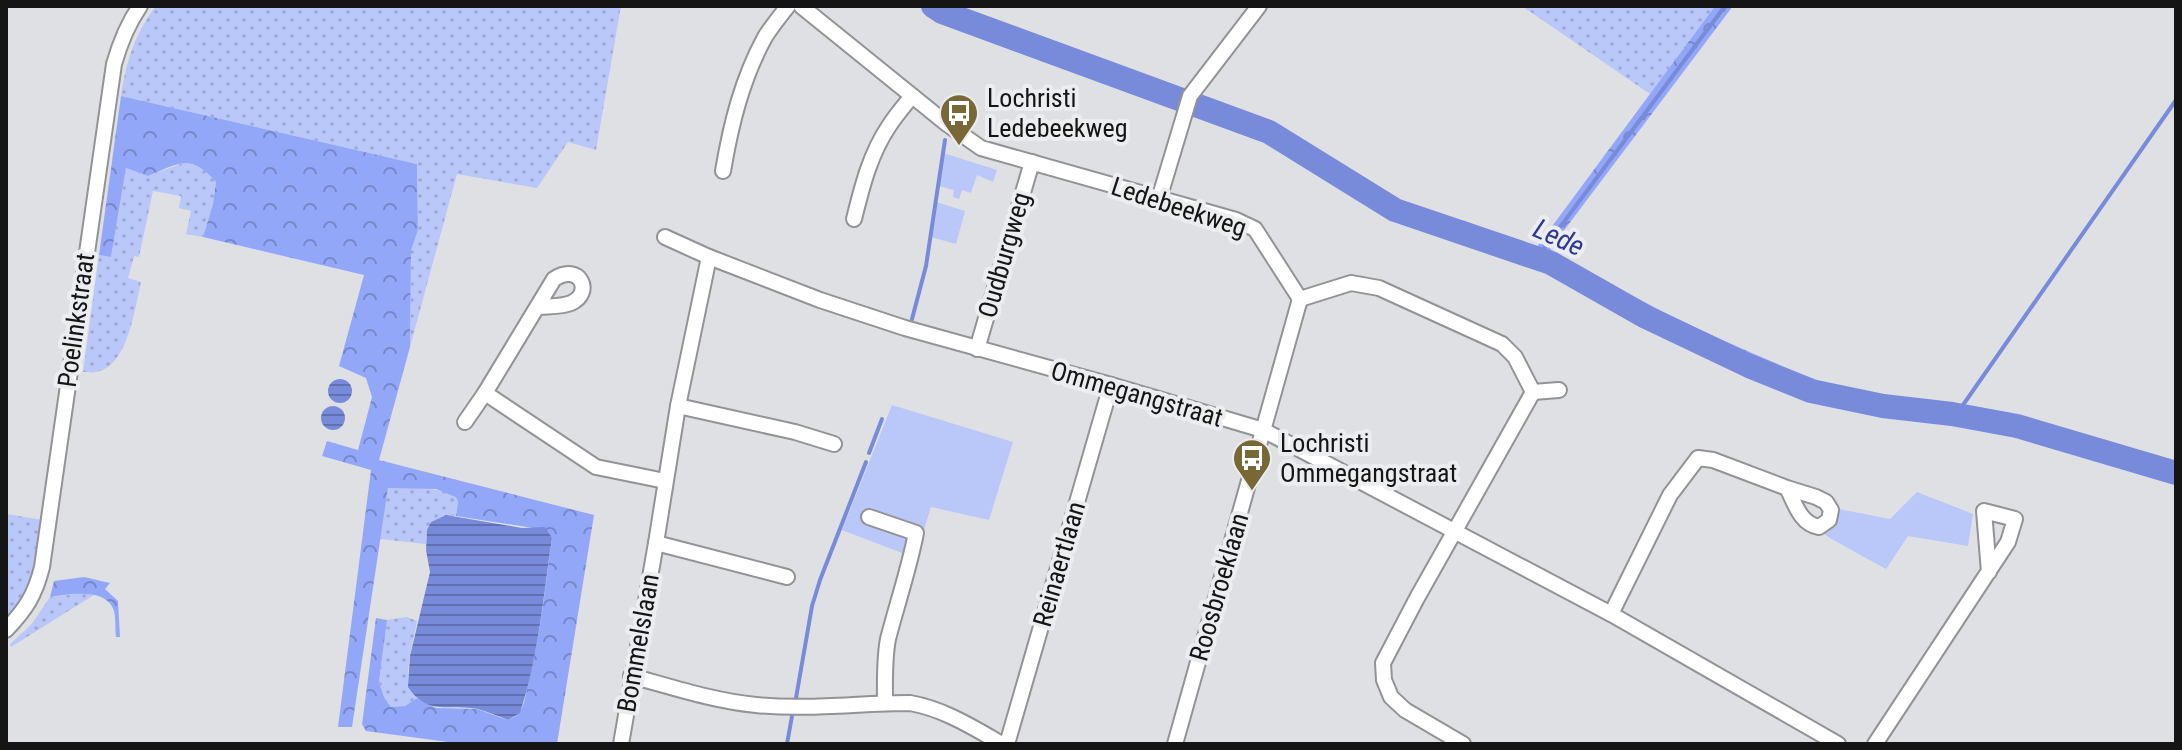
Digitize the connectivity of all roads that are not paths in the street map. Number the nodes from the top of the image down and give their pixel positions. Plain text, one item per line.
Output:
1 (140, 6) edge
2 (788, 6) edge
3 (801, 6) edge
4 (1259, 6) edge
5 (912, 96) junction
6 (1032, 162) junction
7 (723, 171) dead end
8 (1159, 199) junction
9 (854, 219) dead end
10 (665, 237) dead end
11 (709, 257) junction
12 (1300, 299) junction
13 (539, 307) dead end
14 (977, 349) junction
15 (1111, 385) junction
16 (1559, 390) dead end
17 (1533, 392) junction
18 (485, 393) junction
19 (678, 406) junction
20 (465, 422) dead end
21 (1263, 430) junction
22 (834, 444) dead end
23 (665, 481) junction
24 (1787, 488) dead end
25 (869, 517) dead end
26 (1456, 531) junction
27 (656, 543) junction
28 (1989, 572) dead end
29 (787, 577) dead end
30 (1611, 614) junction
31 (6, 630) edge
32 (631, 676) junction
33 (885, 703) junction
34 (621, 744) edge
35 (1005, 744) edge
36 (1175, 744) edge
37 (1463, 744) edge
38 (1838, 744) edge
39 (1875, 744) edge

1 - 31 street, Poelinkstraat
2 - 7 street
3 - 5 street, Ledebeekweg
4 - 8 street
5 - 6 street, Ledebeekweg
5 - 9 street
6 - 8 street, Ledebeekweg
6 - 14 street, Oudburgweg
8 - 12 street, Ledebeekweg
10 - 11 street, Ommegangstraat
11 - 14 street, Ommegangstraat
11 - 19 street, Bommelslaan
12 - 17 street
12 - 21 street, Roosbroeklaan
13 - 18 street
14 - 15 street, Ommegangstraat
15 - 21 street, Ommegangstraat
15 - 35 street, Reinaertlaan
16 - 17 street
17 - 26 street
18 - 20 street
18 - 23 street
19 - 22 street
19 - 23 street, Bommelslaan
21 - 26 street, Ommegangstraat
21 - 36 street, Roosbroeklaan
23 - 27 street, Bommelslaan
24 - 30 street
25 - 33 street
26 - 30 street, Ommegangstraat
26 - 37 street
27 - 29 street, Bommelslaan
27 - 32 street, Bommelslaan
28 - 39 street
30 - 38 street, Ommegangstraat
32 - 33 street
32 - 34 street, Bommelslaan
33 - 35 street

